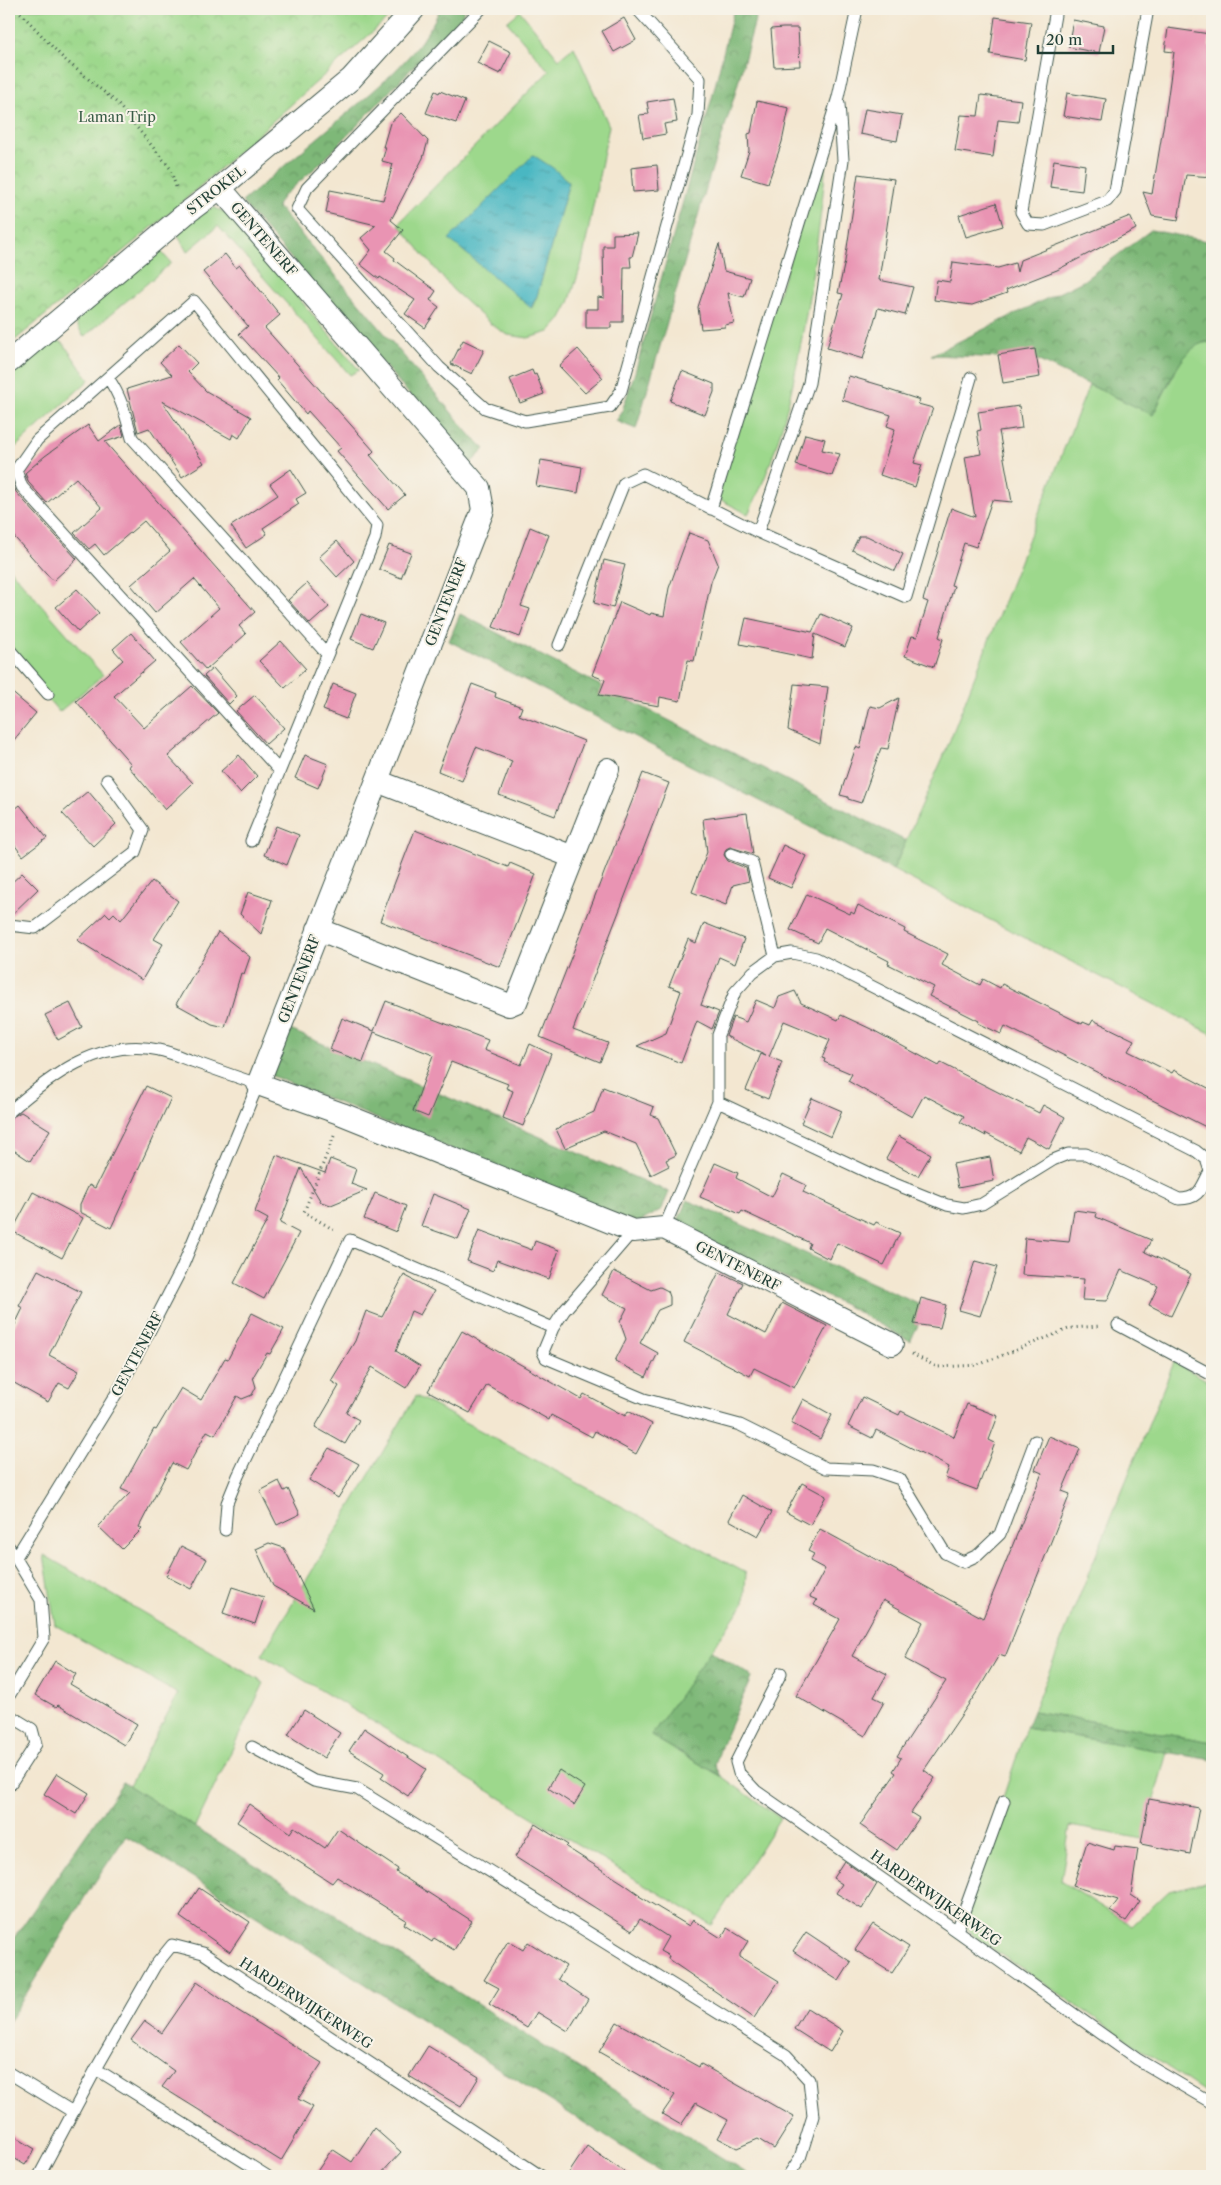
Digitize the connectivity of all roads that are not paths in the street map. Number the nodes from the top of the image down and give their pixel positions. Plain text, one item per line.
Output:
1 (414, 9) edge
2 (481, 9) edge
3 (637, 9) edge
4 (858, 9) edge
5 (1056, 9) edge
6 (1148, 9) edge
7 (838, 97) junction
8 (220, 188) junction
9 (9, 362) edge
10 (108, 378) junction
11 (970, 378) dead end
12 (711, 509) junction
13 (758, 532) junction
14 (559, 645) dead end
15 (9, 649) edge
16 (327, 654) junction
17 (48, 694) dead end
18 (608, 769) dead end
19 (279, 770) junction
20 (107, 780) dead end
21 (377, 781) junction
22 (251, 841) dead end
23 (731, 854) dead end
24 (573, 857) junction
25 (9, 925) edge
26 (318, 929) junction
27 (774, 956) junction
28 (258, 1084) junction
29 (718, 1102) junction
30 (9, 1112) edge
31 (664, 1228) junction
32 (633, 1232) junction
33 (1118, 1325) road end
34 (553, 1328) junction
35 (892, 1344) road end
36 (1212, 1375) edge
37 (1035, 1441) dead end
38 (225, 1530) dead end
39 (9, 1546) edge
40 (16, 1557) junction
41 (781, 1673) dead end
42 (9, 1696) edge
43 (9, 1715) edge
44 (252, 1747) dead end
45 (9, 1786) edge
46 (1004, 1801) dead end
47 (958, 1931) junction
48 (96, 2069) junction
49 (9, 2073) edge
50 (1212, 2103) edge
51 (73, 2112) junction
52 (39, 2176) edge
53 (267, 2176) edge
54 (541, 2176) edge
55 (788, 2176) edge

1 - 8 street, STROKEL
2 - 3 lane
4 - 7 lane
5 - 6 lane
7 - 12 lane
7 - 13 lane
8 - 9 street, STROKEL
8 - 21 street, GENTENERF
10 - 16 lane
10 - 16 lane
10 - 19 lane
11 - 13 lane
12 - 13 lane
12 - 14 lane
15 - 17 lane
16 - 19 lane
18 - 24 street
19 - 22 lane
20 - 25 lane
21 - 24 street
21 - 26 street, GENTENERF
23 - 27 lane
24 - 26 street
26 - 28 street, GENTENERF
27 - 29 lane
27 - 29 lane
28 - 30 lane
28 - 32 street
28 - 40 lane, GENTENERF
29 - 31 lane
31 - 32 street
31 - 35 street, GENTENERF
32 - 34 lane
33 - 36 lane
34 - 37 lane
34 - 38 lane
39 - 40 lane
40 - 42 lane
41 - 47 lane, HARDERWIJKERWEG
43 - 45 lane
44 - 55 lane
46 - 47 lane
47 - 50 lane, HARDERWIJKERWEG
48 - 51 lane, HARDERWIJKERWEG
48 - 53 lane
48 - 54 lane, HARDERWIJKERWEG
49 - 51 lane
51 - 52 lane, HARDERWIJKERWEG

